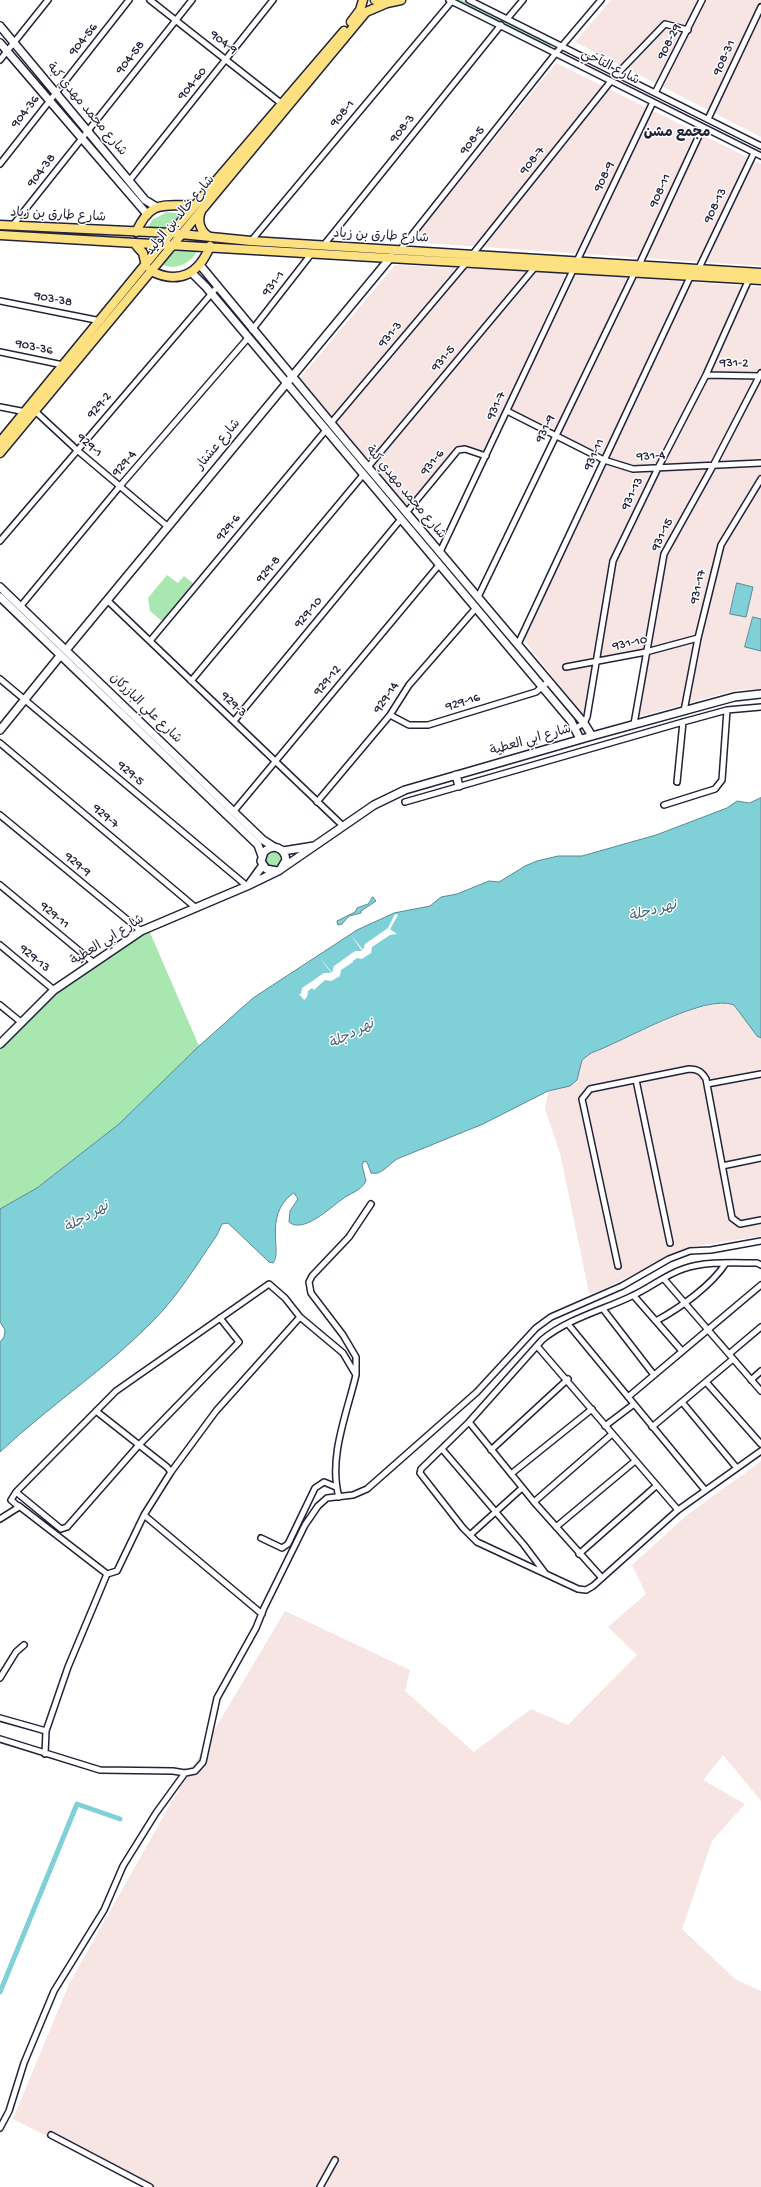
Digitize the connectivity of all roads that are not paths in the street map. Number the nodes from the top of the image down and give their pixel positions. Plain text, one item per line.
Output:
1 (48, 0) edge
2 (129, 0) edge
3 (150, 0) edge
4 (192, 0) edge
5 (273, 0) edge
6 (363, 0) edge
7 (375, 0) edge
8 (402, 0) edge
9 (469, 0) edge
10 (523, 0) edge
11 (602, 0) edge
12 (702, 0) edge
13 (451, 1) edge
14 (387, 3) junction
15 (761, 7) edge
16 (507, 19) junction
17 (176, 20) junction
18 (0, 26) edge
19 (501, 26) junction
20 (688, 30) junction
21 (0, 43) edge
22 (14, 43) junction
23 (562, 46) junction
24 (7, 51) junction
25 (556, 53) junction
26 (0, 60) edge
27 (226, 60) junction
28 (617, 74) junction
29 (611, 81) junction
30 (55, 93) junction
31 (655, 93) junction
32 (48, 101) junction
33 (654, 102) junction
34 (282, 104) junction
35 (708, 119) junction
36 (704, 127) junction
37 (88, 131) junction
38 (733, 132) junction
39 (81, 139) junction
40 (729, 140) junction
41 (761, 144) edge
42 (754, 153) junction
43 (761, 156) edge
44 (0, 164) edge
45 (129, 181) junction
46 (155, 206) junction
47 (198, 208) junction
48 (146, 213) junction
49 (0, 225) edge
50 (13, 226) junction
51 (136, 232) junction
52 (0, 235) edge
53 (211, 237) junction
54 (171, 239) junction
55 (126, 241) junction
56 (251, 241) junction
57 (135, 244) junction
58 (210, 246) junction
59 (323, 246) junction
60 (400, 250) junction
61 (313, 252) junction
62 (391, 257) junction
63 (470, 258) junction
64 (200, 265) junction
65 (575, 265) junction
66 (536, 266) junction
67 (148, 268) junction
68 (637, 268) junction
69 (699, 268) junction
70 (191, 272) junction
71 (761, 273) edge
72 (691, 275) junction
73 (749, 279) junction
74 (761, 280) edge
75 (218, 286) junction
76 (212, 293) junction
77 (0, 302) edge
78 (101, 321) junction
79 (250, 327) junction
80 (241, 329) junction
81 (248, 338) junction
82 (0, 352) edge
83 (63, 365) junction
84 (706, 375) junction
85 (761, 375) edge
86 (292, 377) junction
87 (286, 382) junction
88 (0, 407) edge
89 (35, 411) junction
90 (507, 411) junction
91 (26, 412) junction
92 (331, 423) junction
93 (326, 430) junction
94 (556, 435) junction
95 (0, 442) edge
96 (342, 443) junction
97 (77, 450) junction
98 (0, 453) edge
99 (486, 456) junction
100 (604, 460) junction
101 (761, 463) edge
102 (714, 464) junction
103 (368, 467) junction
104 (658, 468) junction
105 (363, 474) junction
106 (761, 479) edge
107 (120, 486) junction
108 (406, 513) junction
109 (401, 519) junction
110 (167, 526) junction
111 (0, 541) edge
112 (440, 552) junction
113 (439, 565) junction
114 (458, 574) junction
115 (450, 578) junction
116 (0, 587) edge
117 (0, 597) edge
118 (478, 597) junction
119 (107, 600) junction
120 (20, 607) junction
121 (476, 608) junction
122 (698, 638) junction
123 (150, 641) junction
124 (518, 644) junction
125 (66, 650) junction
126 (646, 652) junction
127 (60, 656) junction
128 (596, 662) junction
129 (566, 667) dead end
130 (0, 679) edge
131 (191, 681) junction
132 (549, 681) junction
133 (542, 688) junction
134 (761, 694) edge
135 (25, 700) junction
136 (761, 706) edge
137 (728, 710) junction
138 (684, 711) junction
139 (390, 715) junction
140 (234, 721) junction
141 (683, 722) junction
142 (584, 723) junction
143 (634, 724) junction
144 (576, 728) junction
145 (0, 730) edge
146 (592, 736) junction
147 (580, 739) junction
148 (0, 743) edge
149 (276, 762) junction
150 (456, 775) junction
151 (677, 782) dead end
152 (459, 786) junction
153 (318, 802) junction
154 (405, 802) dead end
155 (664, 805) dead end
156 (234, 811) junction
157 (0, 814) edge
158 (343, 826) junction
159 (321, 843) junction
160 (274, 847) junction
161 (283, 851) junction
162 (262, 856) junction
163 (263, 865) junction
164 (279, 870) junction
165 (0, 885) edge
166 (247, 886) junction
167 (196, 908) junction
168 (141, 932) junction
169 (0, 946) edge
170 (94, 963) junction
171 (54, 990) junction
172 (0, 1005) edge
173 (22, 1023) junction
174 (0, 1044) edge
175 (761, 1074) edge
176 (636, 1080) junction
177 (707, 1084) junction
178 (761, 1158) edge
179 (722, 1166) junction
180 (371, 1204) dead end
181 (761, 1220) edge
182 (761, 1241) edge
183 (670, 1243) dead end
184 (726, 1263) junction
185 (761, 1265) edge
186 (618, 1266) dead end
187 (664, 1279) junction
188 (761, 1285) edge
189 (634, 1296) junction
190 (685, 1303) junction
191 (603, 1309) junction
192 (220, 1318) junction
193 (300, 1318) junction
194 (656, 1321) junction
195 (568, 1324) junction
196 (761, 1327) edge
197 (708, 1330) junction
198 (537, 1346) junction
199 (682, 1351) junction
200 (729, 1354) junction
201 (733, 1359) junction
202 (761, 1371) edge
203 (356, 1375) junction
204 (654, 1375) junction
205 (568, 1379) junction
206 (751, 1380) junction
207 (706, 1382) junction
208 (761, 1391) edge
209 (628, 1397) junction
210 (682, 1402) junction
211 (634, 1404) junction
212 (592, 1409) junction
213 (96, 1411) junction
214 (469, 1422) junction
215 (605, 1426) junction
216 (652, 1426) junction
217 (612, 1434) junction
218 (761, 1444) edge
219 (138, 1446) junction
220 (442, 1449) junction
221 (491, 1450) junction
222 (761, 1451) edge
223 (635, 1461) junction
224 (736, 1467) junction
225 (170, 1472) junction
226 (511, 1474) junction
227 (656, 1486) junction
228 (336, 1487) junction
229 (522, 1488) junction
230 (705, 1490) junction
231 (16, 1492) junction
232 (339, 1497) junction
233 (534, 1502) junction
234 (19, 1506) junction
235 (678, 1510) junction
236 (496, 1512) junction
237 (144, 1515) junction
238 (0, 1519) edge
239 (556, 1527) junction
240 (470, 1535) junction
241 (261, 1538) dead end
242 (579, 1554) junction
243 (107, 1574) junction
244 (545, 1574) junction
245 (602, 1578) junction
246 (262, 1614) junction
247 (24, 1645) dead end
248 (0, 1678) edge
249 (0, 1718) edge
250 (46, 1731) junction
251 (0, 1739) edge
252 (45, 1754) junction
253 (185, 1773) junction
254 (0, 2128) edge
255 (50, 2135) dead end
256 (334, 2160) dead end
257 (150, 2187) edge
258 (320, 2187) edge

1 - 22 street
2 - 30 street, 904-56
3 - 17 street, 904-9
4 - 17 street, 904-58
5 - 27 street, 904-60
6 - 34 main road, شارع خالد بن الوليد
7 - 14 main road
8 - 14 main road
9 - 16 street, شارع التآخي
10 - 16 street
11 - 23 street, 908-5
12 - 20 street, 908-29
13 - 19 street, شارع التآخي
13 - 56 street, 908-1
14 - 47 main road, شارع خالد بن الوليد
15 - 35 street, 908-31
16 - 23 street, شارع التآخي
17 - 27 street, 904-9
17 - 37 street, 904-58
18 - 22 street, شارع محمد مهدي كبة
19 - 25 street, شارع التآخي
19 - 59 street, 908-3
20 - 28 street
20 - 31 street, 908-29
21 - 24 street, شارع محمد مهدي كبة
22 - 24 street
22 - 30 street, شارع محمد مهدي كبة
23 - 25 street, 908-5
23 - 28 street, شارع التآخي
24 - 26 street
24 - 32 street, شارع محمد مهدي كبة
25 - 29 street, شارع التآخي
25 - 60 street, 908-5
27 - 34 street, 904-9
27 - 45 street, 904-60
28 - 31 street, شارع التآخي
29 - 33 street, شارع التآخي
29 - 63 street, 908-7
30 - 32 street, 904-36
30 - 37 street, شارع محمد مهدي كبة
31 - 35 street, شارع التآخي
32 - 39 street, شارع محمد مهدي كبة
32 - 44 street, 904-36
33 - 36 street, شارع التآخي
33 - 65 street, 908-9
34 - 47 main road, شارع خالد بن الوليد
35 - 38 street, شارع التآخي
36 - 40 street, شارع التآخي
36 - 68 street, 908-11
37 - 39 street, 904-38
37 - 45 street, شارع محمد مهدي كبة
38 - 40 street
38 - 41 street, شارع التآخي
39 - 48 street, شارع محمد مهدي كبة
39 - 50 street, 904-38
40 - 42 street, شارع التآخي
42 - 43 street, شارع التآخي
42 - 69 street, 908-13
45 - 46 street, شارع محمد مهدي كبة
46 - 47 main road
46 - 48 main road
47 - 53 main road
47 - 54 main road, شارع خالد بن الوليد
48 - 51 main road
49 - 50 main road, شارع طارق بن زياد
50 - 51 main road, شارع طارق بن زياد
51 - 54 main road, شارع طارق بن زياد
52 - 55 main road, شارع طارق بن زياد
53 - 54 main road, شارع طارق بن زياد
53 - 56 main road, شارع طارق بن زياد
54 - 55 main road
54 - 57 main road, شارع طارق بن زياد
54 - 58 main road, شارع طارق بن زياد
54 - 67 main road, شارع خالد بن الوليد
55 - 57 main road, شارع طارق بن زياد
56 - 59 main road, شارع طارق بن زياد
57 - 67 main road
58 - 61 main road, شارع طارق بن زياد
58 - 64 main road
59 - 60 main road, شارع طارق بن زياد
60 - 63 main road, شارع طارق بن زياد
61 - 62 main road, شارع طارق بن زياد
61 - 79 street, 931-1
62 - 63 main road, شارع طارق بن زياد
62 - 86 street, شارع عشتار
63 - 65 main road, شارع طارق بن زياد
63 - 66 main road, شارع طارق بن زياد
63 - 92 street, 931-3
64 - 70 main road
64 - 75 street, شارع محمد مهدي كبة
65 - 66 main road, شارع طارق بن زياد
65 - 68 main road, شارع طارق بن زياد
65 - 90 street, 931-7
66 - 103 street, 931-5
67 - 70 main road
67 - 78 main road, شارع خالد بن الوليد
67 - 89 main road, شارع خالد بن الوليد
68 - 69 main road, شارع طارق بن زياد
68 - 72 main road, شارع طارق بن زياد
68 - 94 street, 931-9
69 - 71 main road, شارع طارق بن زياد
70 - 76 street, شارع محمد مهدي كبة
72 - 73 main road, شارع طارق بن زياد
72 - 100 street, 931-11
73 - 74 main road, شارع طارق بن زياد
73 - 84 street, 931-13
75 - 76 street, 929-2
75 - 79 street, شارع محمد مهدي كبة
76 - 80 street, شارع محمد مهدي كبة
76 - 97 street, 929-2
77 - 78 street, 903-38
78 - 83 main road, شارع خالد بن الوليد
79 - 80 street
79 - 86 street, شارع محمد مهدي كبة
80 - 81 street, شارع محمد مهدي كبة
81 - 87 street, شارع محمد مهدي كبة
81 - 107 street, 929-4
82 - 83 street, 903-36
83 - 91 main road, شارع خالد بن الوليد
84 - 85 street, 931-2
84 - 104 street, 931-13
85 - 102 street, 931-15
86 - 87 street, شارع عشتار
86 - 92 street, شارع محمد مهدي كبة
87 - 93 street, شارع محمد مهدي كبة
87 - 110 street, شارع عشتار
88 - 91 street
89 - 97 street, 929-1
89 - 98 main road, شارع خالد بن الوليد
90 - 94 street, 931-4
90 - 99 street, 931-7
91 - 95 main road, شارع خالد بن الوليد
92 - 96 street, شارع محمد مهدي كبة
93 - 96 street, شارع محمد مهدي كبة
93 - 123 street, 929-6
94 - 100 street, 931-4
94 - 118 street, 931-9
96 - 103 street, شارع محمد مهدي كبة
96 - 105 street, شارع محمد مهدي كبة
97 - 107 street, 929-1
97 - 111 street, 929-2
99 - 108 street, 931-6
99 - 112 street, 931-7
100 - 104 street, 931-4
100 - 124 street, 931-11
101 - 102 street, 931-4
102 - 104 street, 931-4
102 - 126 street, 931-15
103 - 108 street, شارع محمد مهدي كبة
104 - 128 street, 931-13
105 - 109 street, شارع محمد مهدي كبة
105 - 131 street, 929-8
106 - 122 street, 931-17
107 - 110 street, 929-1
107 - 120 street, 929-4
108 - 112 street, شارع محمد مهدي كبة
109 - 113 street, شارع محمد مهدي كبة
109 - 140 street, 929-10
110 - 119 street, شارع عشتار
112 - 114 street, شارع محمد مهدي كبة
113 - 115 street, شارع محمد مهدي كبة
113 - 149 street, 929-12
114 - 115 street
114 - 118 street, شارع محمد مهدي كبة
115 - 121 street, شارع محمد مهدي كبة
116 - 120 street, شارع علي البازركان
117 - 127 street, شارع علي البازركان
118 - 124 street, شارع محمد مهدي كبة
119 - 123 street, 929-3
119 - 125 street, شارع عشتار
120 - 125 street, شارع علي البازركان
121 - 133 street, شارع محمد مهدي كبة
121 - 139 street, 929-14
122 - 126 street, 931-10
122 - 138 street, 931-17
123 - 131 street, 929-3
124 - 132 street, شارع محمد مهدي كبة
125 - 156 street, شارع علي البازركان
126 - 128 street, 931-10
126 - 143 street, 931-15
127 - 135 street
127 - 162 street, شارع علي البازركان
128 - 129 street, 931-10
128 - 142 street, 931-13
130 - 135 street, 929-5
131 - 140 street, 929-3
132 - 133 street
132 - 142 street, شارع محمد مهدي كبة
133 - 139 street, 929-16
133 - 144 street, شارع محمد مهدي كبة
134 - 138 street, شارع ابي العطية
135 - 145 street
135 - 166 street, 929-5
136 - 137 street
137 - 141 street
137 - 155 street
138 - 143 street, شارع ابي العطية
139 - 153 street, 929-14
140 - 149 street, 929-3
141 - 151 street
141 - 152 street
142 - 144 street
142 - 146 street, شارع محمد مهدي كبة
143 - 146 street, شارع ابي العطية
144 - 147 street, شارع محمد مهدي كبة
146 - 147 street, شارع ابي العطية
147 - 150 street, شارع ابي العطية
148 - 167 street, 929-7
149 - 153 street, 929-3
149 - 156 street, 929-12
150 - 152 street
150 - 158 street, شارع ابي العطية
152 - 154 street
153 - 158 street, 929-3
156 - 160 street, شارع علي البازركان
157 - 168 street, 929-9
158 - 159 street, شارع ابي العطية
159 - 161 street, شارع ابي العطية
159 - 164 street, شارع ابي العطية
160 - 161 street
160 - 162 street
161 - 164 street
162 - 163 street
163 - 164 street
163 - 166 street, شارع ابي العطية
164 - 166 street, شارع ابي العطية
165 - 170 street, 929-11
166 - 167 street, شارع ابي العطية
167 - 168 street, شارع ابي العطية
168 - 170 street, شارع ابي العطية
169 - 171 street, 929-13
170 - 171 street, شارع ابي العطية
171 - 173 street, شارع ابي العطية
172 - 173 street
173 - 174 street, شارع ابي العطية
175 - 177 street
176 - 177 street
176 - 183 street
176 - 186 street
177 - 179 street
178 - 179 street
179 - 181 street
180 - 203 street
182 - 232 street
184 - 185 street
184 - 187 street
184 - 190 street
187 - 189 street
187 - 190 street
188 - 197 street
189 - 191 street
189 - 194 street
190 - 194 street
190 - 197 street
191 - 195 street
191 - 204 street
192 - 193 street
192 - 213 street
192 - 219 street
193 - 203 street
193 - 225 street
194 - 199 street
195 - 198 street
195 - 209 street
196 - 200 street
197 - 199 street
197 - 200 street
198 - 205 street
198 - 214 street
199 - 204 street
200 - 201 street
201 - 206 street
201 - 207 street
202 - 206 street
203 - 228 street
204 - 209 street
205 - 212 street
205 - 221 street
206 - 208 street
207 - 210 street
207 - 218 street
209 - 211 street
210 - 216 street
210 - 224 street
211 - 215 street
211 - 216 street
212 - 215 street
212 - 226 street
213 - 219 street
213 - 231 street
214 - 220 street
214 - 221 street
215 - 217 street
216 - 230 street
217 - 223 street
217 - 233 street
219 - 225 street
219 - 231 street
220 - 236 street
220 - 240 street
221 - 226 street
222 - 224 street
223 - 227 street
223 - 239 street
224 - 230 street
225 - 237 street
226 - 229 street
227 - 235 street
227 - 242 street
228 - 232 street
228 - 241 street
229 - 233 street
229 - 236 street
230 - 235 street
231 - 234 street
232 - 246 street
233 - 239 street
234 - 238 street
234 - 243 street
235 - 245 street
236 - 240 street
236 - 244 street
237 - 243 street
237 - 246 street
239 - 242 street
240 - 244 street
242 - 245 street
243 - 250 street
244 - 245 street
246 - 253 street
247 - 248 street
249 - 250 street
250 - 252 street
251 - 252 street
252 - 253 street
253 - 254 street
255 - 257 street
256 - 258 street

